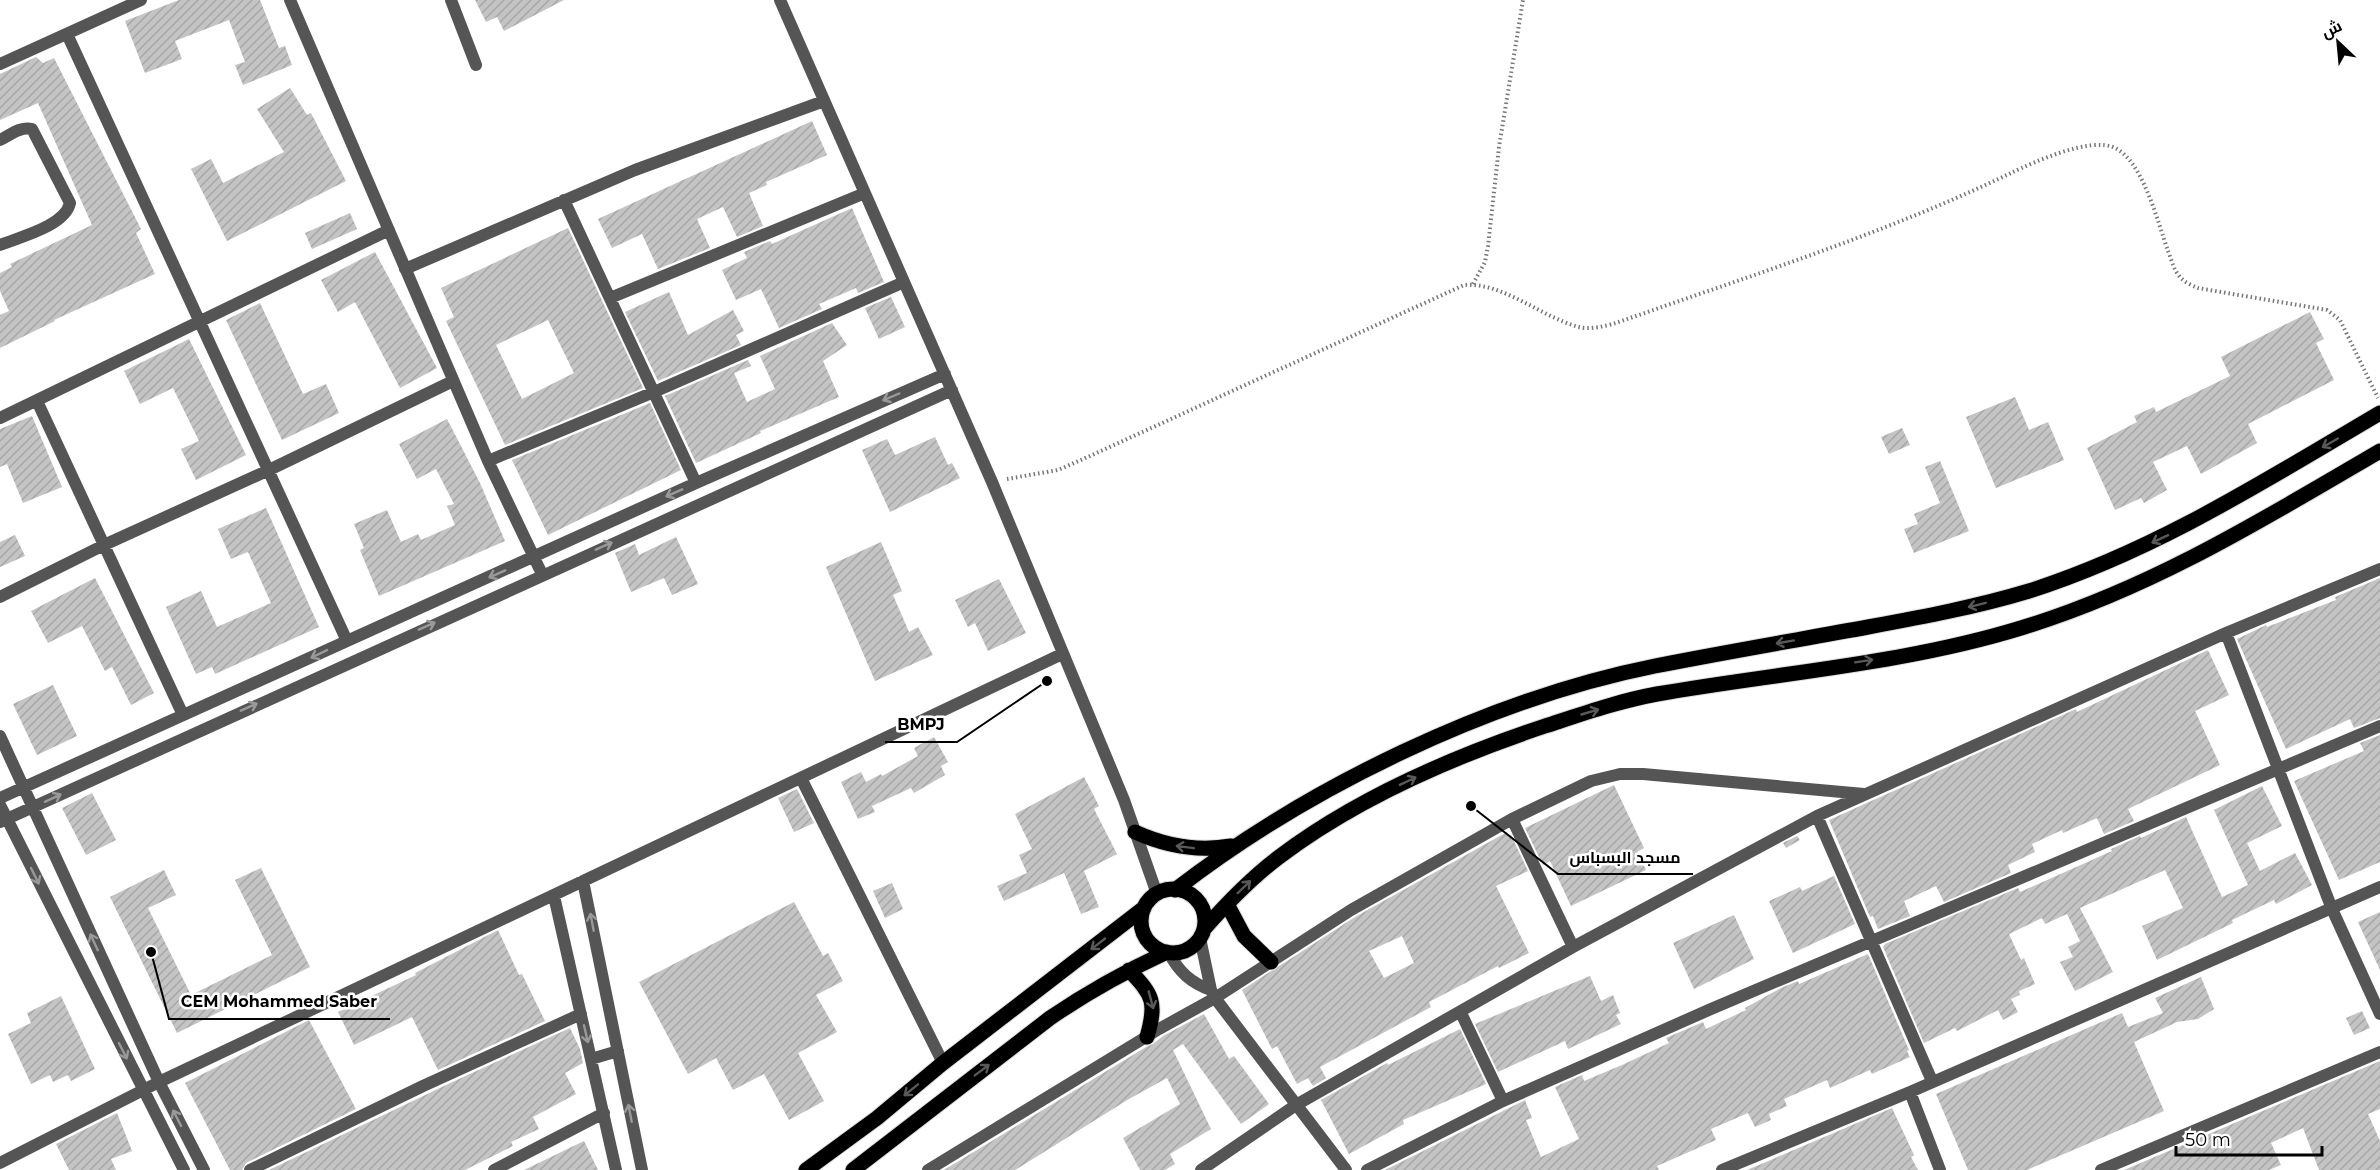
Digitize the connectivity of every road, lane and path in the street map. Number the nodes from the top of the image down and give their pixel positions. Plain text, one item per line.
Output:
1 (141, 0) edge
2 (290, 0) edge
3 (451, 0) edge
4 (780, 0) edge
5 (1523, 0) edge
6 (68, 33) junction
7 (0, 64) edge
8 (476, 65) dead end
9 (824, 101) junction
10 (0, 140) edge
11 (865, 193) junction
12 (564, 201) junction
13 (389, 230) junction
14 (0, 245) edge
15 (405, 269) junction
16 (904, 282) junction
17 (1473, 284) junction
18 (610, 298) junction
19 (201, 322) junction
20 (945, 374) junction
21 (453, 381) junction
22 (952, 390) junction
23 (654, 392) junction
24 (36, 401) junction
25 (2380, 402) edge
26 (2380, 413) edge
27 (0, 418) edge
28 (2380, 451) edge
29 (488, 461) junction
30 (269, 470) junction
31 (992, 482) junction
32 (696, 483) junction
33 (104, 545) junction
34 (534, 557) junction
35 (2380, 569) edge
36 (542, 574) junction
37 (0, 597) edge
38 (2226, 633) junction
39 (347, 640) junction
40 (1062, 654) junction
41 (202, 708) junction
42 (183, 715) junction
43 (212, 724) junction
44 (2380, 726) edge
45 (0, 736) edge
46 (2278, 770) junction
47 (801, 778) junction
48 (24, 788) junction
49 (1865, 794) junction
50 (0, 798) edge
51 (0, 805) edge
52 (33, 807) junction
53 (1817, 816) junction
54 (1512, 819) junction
55 (3, 821) edge
56 (1135, 832) junction
57 (1237, 844) junction
58 (584, 881) junction
59 (2380, 887) edge
60 (1175, 890) junction
61 (1157, 894) junction
62 (554, 896) junction
63 (1227, 904) junction
64 (1144, 908) junction
65 (2332, 909) junction
66 (1202, 934) junction
67 (1871, 942) junction
68 (1573, 947) junction
69 (1168, 953) junction
70 (1271, 962) junction
71 (1129, 970) junction
72 (1213, 994) junction
73 (1461, 1012) junction
74 (581, 1014) junction
75 (2380, 1014) edge
76 (1148, 1037) junction
77 (618, 1051) junction
78 (2380, 1052) edge
79 (591, 1059) junction
80 (943, 1063) junction
81 (1932, 1081) junction
82 (159, 1082) junction
83 (143, 1090) junction
84 (1910, 1092) junction
85 (1503, 1101) junction
86 (1296, 1105) junction
87 (604, 1113) junction
88 (0, 1163) edge
89 (184, 1170) edge
90 (204, 1170) edge
91 (250, 1170) edge
92 (494, 1170) edge
93 (616, 1170) edge
94 (642, 1170) edge
95 (806, 1170) edge
96 (853, 1170) edge
97 (928, 1170) edge
98 (1201, 1170) edge
99 (1346, 1170) edge
100 (1367, 1170) edge
101 (1722, 1170) edge
102 (1940, 1170) edge
103 (2101, 1170) edge

1 - 6 street
2 - 13 street
3 - 8 street
4 - 9 street
5 - 17 path
6 - 7 street
6 - 19 street
9 - 11 street
9 - 12 street
10 - 14 street
11 - 16 street
11 - 18 street
12 - 15 street
12 - 18 street
13 - 15 street
13 - 19 street
15 - 21 street
16 - 20 street
16 - 23 street
17 - 25 path
17 - 31 path
18 - 23 street
19 - 24 street
19 - 30 street
20 - 22 street
20 -> 32 street
21 - 29 street
21 - 30 street
22 - 31 street
36 -> 22 street
23 - 29 street
23 - 32 street
24 - 27 street
24 - 33 street
26 -> 57 main road
63 -> 28 main road
29 - 34 street
30 - 33 street
30 - 39 street
31 - 40 street
32 -> 34 street
33 - 37 street
33 - 42 street
34 - 36 street
34 -> 39 street
35 - 38 street
43 -> 36 street
38 - 46 street
38 - 49 street
39 -> 41 street
40 - 47 street
40 - 56 street
41 - 42 street
41 - 43 street
42 - 48 street
52 -> 43 street
44 - 46 street
45 - 48 street
46 - 65 street
46 - 67 street
47 - 58 street
47 - 80 street
48 - 50 street
48 - 52 street
49 - 53 street
49 - 54 street
51 - 55 street
52 - 55 street
82 -> 52 street
53 - 67 street
53 - 68 street
54 - 68 street
54 - 70 street
55 -> 83 street
57 -> 56 main road
56 - 61 street
57 - 60 main road
58 - 62 street
77 -> 58 street
59 - 65 street
60 - 61 main road
60 - 66 main road
61 - 64 main road
62 - 74 street
62 - 82 street
63 - 66 main road
63 - 70 main road
64 - 69 main road
64 -> 80 main road
65 - 75 street
65 - 81 street
66 - 69 main road
66 - 72 street
67 - 81 street
67 - 85 street
68 - 73 street
69 - 71 main road
69 - 72 street
70 - 72 street
71 -> 76 main road
96 -> 71 main road
72 - 76 street
72 - 86 street
73 - 85 street
73 - 86 street
74 -> 79 street
74 - 91 street
76 - 97 street
77 - 79 street
94 -> 77 street
78 - 103 street
79 - 87 street
80 -> 95 main road
81 - 84 street
82 - 83 street
90 -> 82 street
83 - 88 street
83 - 89 street
84 - 101 street
84 - 102 street
85 - 100 street
86 - 98 street
86 - 99 street
87 - 92 street
87 - 93 street

